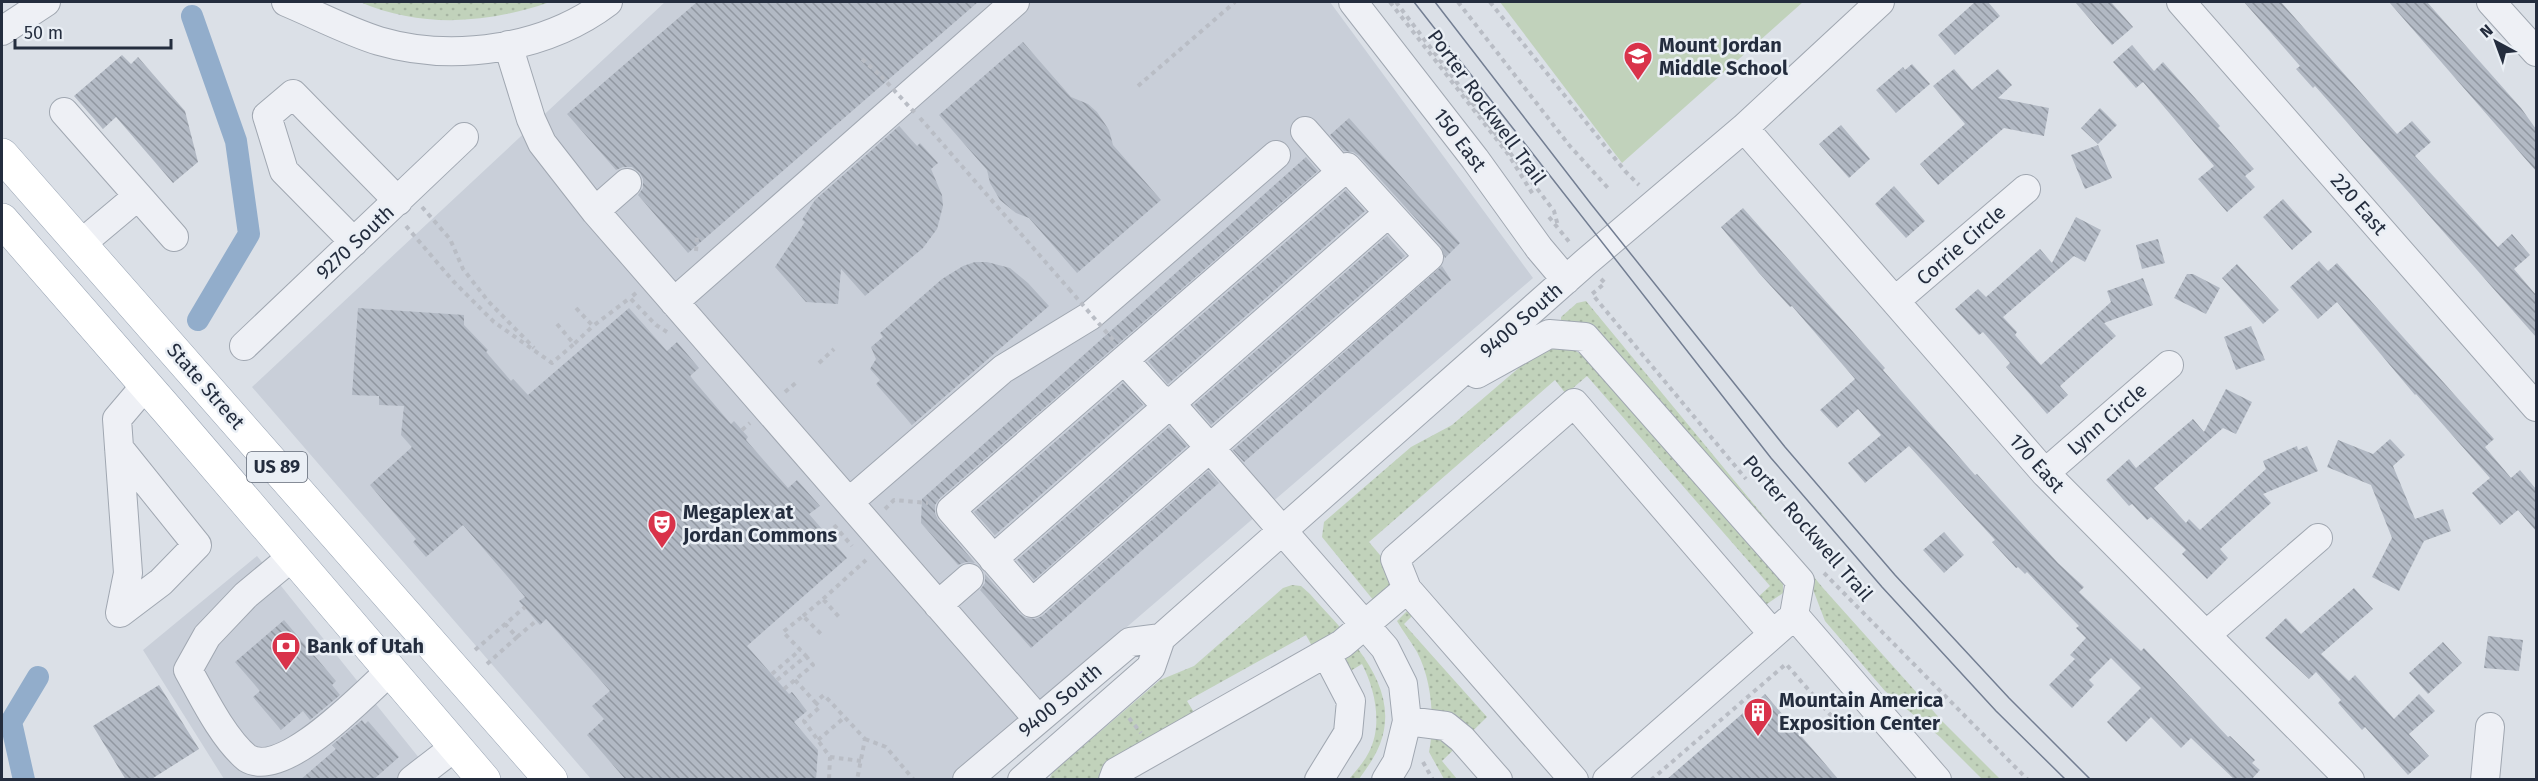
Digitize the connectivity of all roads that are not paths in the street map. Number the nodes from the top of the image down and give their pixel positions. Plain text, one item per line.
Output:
1 (46, 2) edge
2 (286, 2) edge
3 (608, 2) edge
4 (1015, 2) edge
5 (1353, 2) edge
6 (1880, 2) edge
7 (2181, 2) edge
8 (2491, 2) edge
9 (314, 7) edge
10 (2, 32) edge
11 (508, 45) junction
12 (2536, 52) edge
13 (64, 112) dead end
14 (1744, 128) junction
15 (1305, 131) dead end
16 (464, 137) dead end
17 (1276, 154) dead end
18 (2, 155) edge
19 (1341, 172) junction
20 (627, 183) dead end
21 (2026, 189) dead end
22 (138, 196) junction
23 (407, 210) junction
24 (595, 211) junction
25 (2, 220) edge
26 (1377, 223) dead end
27 (174, 237) dead end
28 (354, 242) junction
29 (82, 243) junction
30 (1566, 279) junction
31 (1895, 301) junction
32 (674, 302) junction
33 (244, 345) dead end
34 (1119, 350) junction
35 (2169, 365) dead end
36 (145, 386) junction
37 (1429, 401) junction
38 (1172, 405) junction
39 (2536, 407) edge
40 (119, 448) junction
41 (1210, 448) junction
42 (2045, 473) junction
43 (839, 509) junction
44 (1282, 530) junction
45 (2318, 538) dead end
46 (293, 556) junction
47 (993, 559) junction
48 (969, 578) dead end
49 (1407, 590) junction
50 (938, 605) junction
51 (1365, 624) junction
52 (1783, 625) junction
53 (2206, 635) junction
54 (1161, 638) junction
55 (1326, 653) junction
56 (391, 670) junction
57 (1037, 718) junction
58 (1407, 722) junction
59 (2490, 727) dead end
60 (469, 769) edge
61 (412, 780) edge
62 (551, 780) edge
63 (967, 780) edge
64 (1022, 780) edge
65 (1113, 780) edge
66 (1320, 780) edge
67 (1386, 780) edge
68 (1498, 780) edge
69 (1574, 780) edge
70 (1606, 780) edge
71 (1937, 780) edge
72 (2350, 780) edge
73 (2486, 780) edge

1 - 10 street
2 - 9 street
3 - 11 street
4 - 32 street
5 - 30 street, 150 East
6 - 14 street, 9400 South
7 - 39 street, 220 East
8 - 12 street
9 - 11 street
11 - 24 street
13 - 22 street
14 - 30 street, 9400 South
14 - 31 street, 170 East
15 - 19 street
16 - 23 street, 9270 South
17 - 43 street
18 - 29 main road, State Street / US 89
19 - 34 street
19 - 41 street
20 - 24 street
21 - 31 street, Corrie Circle
22 - 27 street
22 - 29 street
23 - 28 street, 9270 South
23 - 28 street
24 - 32 street
25 - 36 main road, US 89
26 - 38 street
28 - 33 street, 9270 South
29 - 62 main road, State Street / US 89
30 - 37 street, 9400 South
31 - 42 street, 170 East
32 - 43 street
34 - 38 street
34 - 47 street
35 - 42 street, Lynn Circle
36 - 40 street
36 - 46 main road, US 89
37 - 44 street, 9400 South
37 - 52 street
38 - 41 street
38 - 47 street
40 - 40 street
41 - 44 street
41 - 47 street
42 - 53 street, 170 East
43 - 50 street
44 - 51 street
44 - 54 street, 9400 South
45 - 53 street
46 - 56 main road, US 89
46 - 56 street
48 - 50 street
49 - 51 street
49 - 52 street
49 - 69 street
50 - 57 street
51 - 55 street
51 - 58 street
52 - 70 street
52 - 71 street
53 - 72 street, 170 East
54 - 57 street, 9400 South
54 - 64 street, 9400 South
55 - 65 street
55 - 66 street
56 - 60 main road, US 89
57 - 63 street, 9400 South
58 - 67 street
58 - 68 street
59 - 73 street
60 - 61 street

